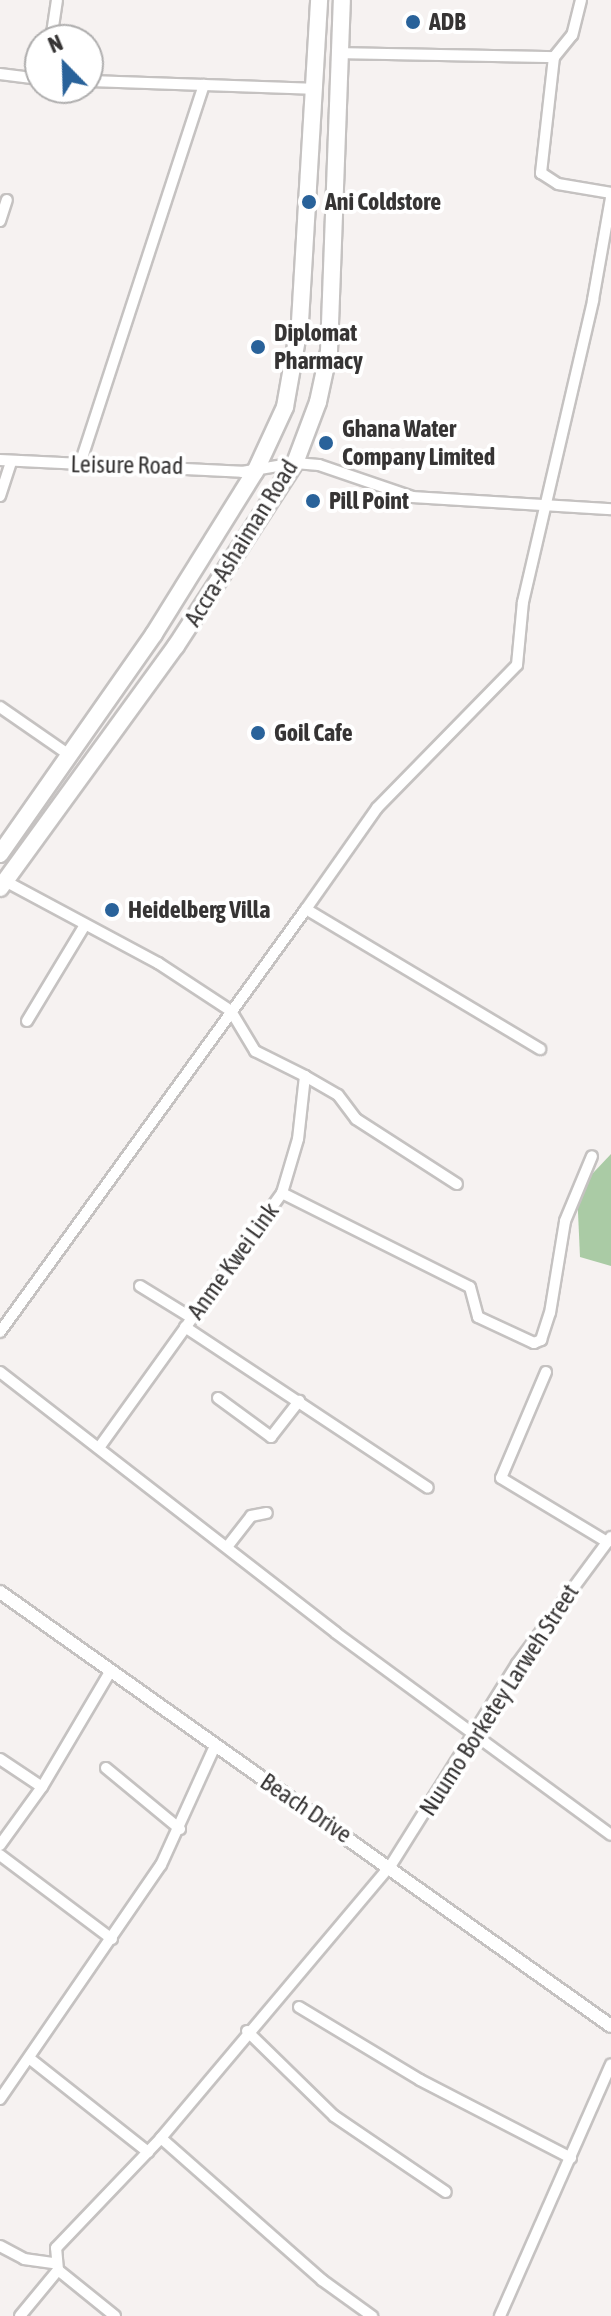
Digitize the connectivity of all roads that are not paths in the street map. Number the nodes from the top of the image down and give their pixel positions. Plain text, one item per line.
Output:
1 (57, 0) edge
2 (319, 0) edge
3 (342, 0) edge
4 (581, 0) edge
5 (53, 24) edge
6 (339, 53) junction
7 (554, 57) junction
8 (0, 74) edge
9 (24, 77) edge
10 (104, 82) edge
11 (204, 85) junction
12 (314, 89) junction
13 (611, 195) edge
14 (7, 200) dead end
15 (0, 221) edge
16 (6, 461) edge
17 (295, 463) junction
18 (80, 464) junction
19 (255, 472) junction
20 (0, 496) edge
21 (547, 504) junction
22 (611, 509) edge
23 (0, 707) edge
24 (68, 754) junction
25 (0, 854) edge
26 (3, 885) edge
27 (306, 909) junction
28 (85, 925) junction
29 (231, 1011) junction
30 (27, 1021) dead end
31 (540, 1049) dead end
32 (305, 1076) junction
33 (592, 1156) dead end
34 (457, 1184) dead end
35 (282, 1193) junction
36 (140, 1286) dead end
37 (188, 1323) junction
38 (0, 1332) edge
39 (0, 1372) edge
40 (546, 1372) dead end
41 (218, 1398) dead end
42 (299, 1401) junction
43 (99, 1448) junction
44 (428, 1488) dead end
45 (267, 1513) dead end
46 (609, 1539) edge
47 (227, 1547) junction
48 (0, 1592) edge
49 (110, 1672) junction
50 (475, 1736) junction
51 (215, 1746) junction
52 (0, 1759) edge
53 (106, 1768) dead end
54 (42, 1787) junction
55 (180, 1829) junction
56 (611, 1835) edge
57 (0, 1845) edge
58 (0, 1855) edge
59 (391, 1865) junction
60 (112, 1939) junction
61 (299, 2007) dead end
62 (611, 2026) edge
63 (247, 2031) junction
64 (29, 2058) junction
65 (611, 2064) edge
66 (0, 2099) edge
67 (161, 2138) junction
68 (148, 2152) junction
69 (571, 2158) junction
70 (446, 2192) dead end
71 (0, 2246) edge
72 (56, 2267) junction
73 (20, 2316) edge
74 (115, 2316) edge
75 (372, 2316) edge
76 (500, 2316) edge

1 - 5 street
2 - 12 main road, Accra-Ashaiman Road
3 - 6 main road, Accra-Ashaiman Road
4 - 7 street
6 - 7 street
6 - 17 main road, Accra-Ashaiman Road
7 - 13 street
8 - 9 street
10 - 11 street
11 - 12 street
11 - 18 street
12 - 19 main road, Accra-Ashaiman Road
13 - 21 street
14 - 15 street
16 - 18 street, Leisure Road
16 - 20 street
17 - 19 street, Leisure Road
17 - 21 street
17 - 26 main road, Accra-Ashaiman Road
18 - 19 street, Leisure Road
19 - 24 main road, Accra-Ashaiman Road
21 - 22 street
21 - 27 street
23 - 24 street
24 - 25 main road, Accra-Ashaiman Road
26 - 28 street
27 - 29 street
27 - 31 street
28 - 29 street
28 - 30 street
29 - 32 street
29 - 38 street
32 - 34 street
32 - 35 street, Anme Kwei Link
33 - 35 street
35 - 37 street, Anme Kwei Link
36 - 37 street
37 - 42 street
37 - 43 street, Anme Kwei Link
39 - 43 street
40 - 46 street
41 - 42 street
42 - 44 street
43 - 47 street
45 - 47 street
46 - 50 street, Nuumo Borketey Larweh Street
47 - 50 street
48 - 49 street, Beach Drive
49 - 51 street, Beach Drive
49 - 54 street
50 - 56 street
50 - 59 street, Nuumo Borketey Larweh Street
51 - 55 street
51 - 59 street, Beach Drive
52 - 54 street
53 - 55 street
54 - 57 street
55 - 60 street
58 - 60 street
59 - 62 street, Beach Drive
59 - 63 street, Nuumo Borketey Larweh Street
60 - 64 street
61 - 69 street
63 - 67 street, Nuumo Borketey Larweh Street
63 - 70 street
64 - 66 street
64 - 68 street
65 - 69 street
67 - 68 street, Nuumo Borketey Larweh Street
67 - 75 street
68 - 72 street, Nuumo Borketey Larweh Street
69 - 76 street
71 - 72 street
72 - 73 street, Nuumo Borketey Larweh Street
72 - 74 street

